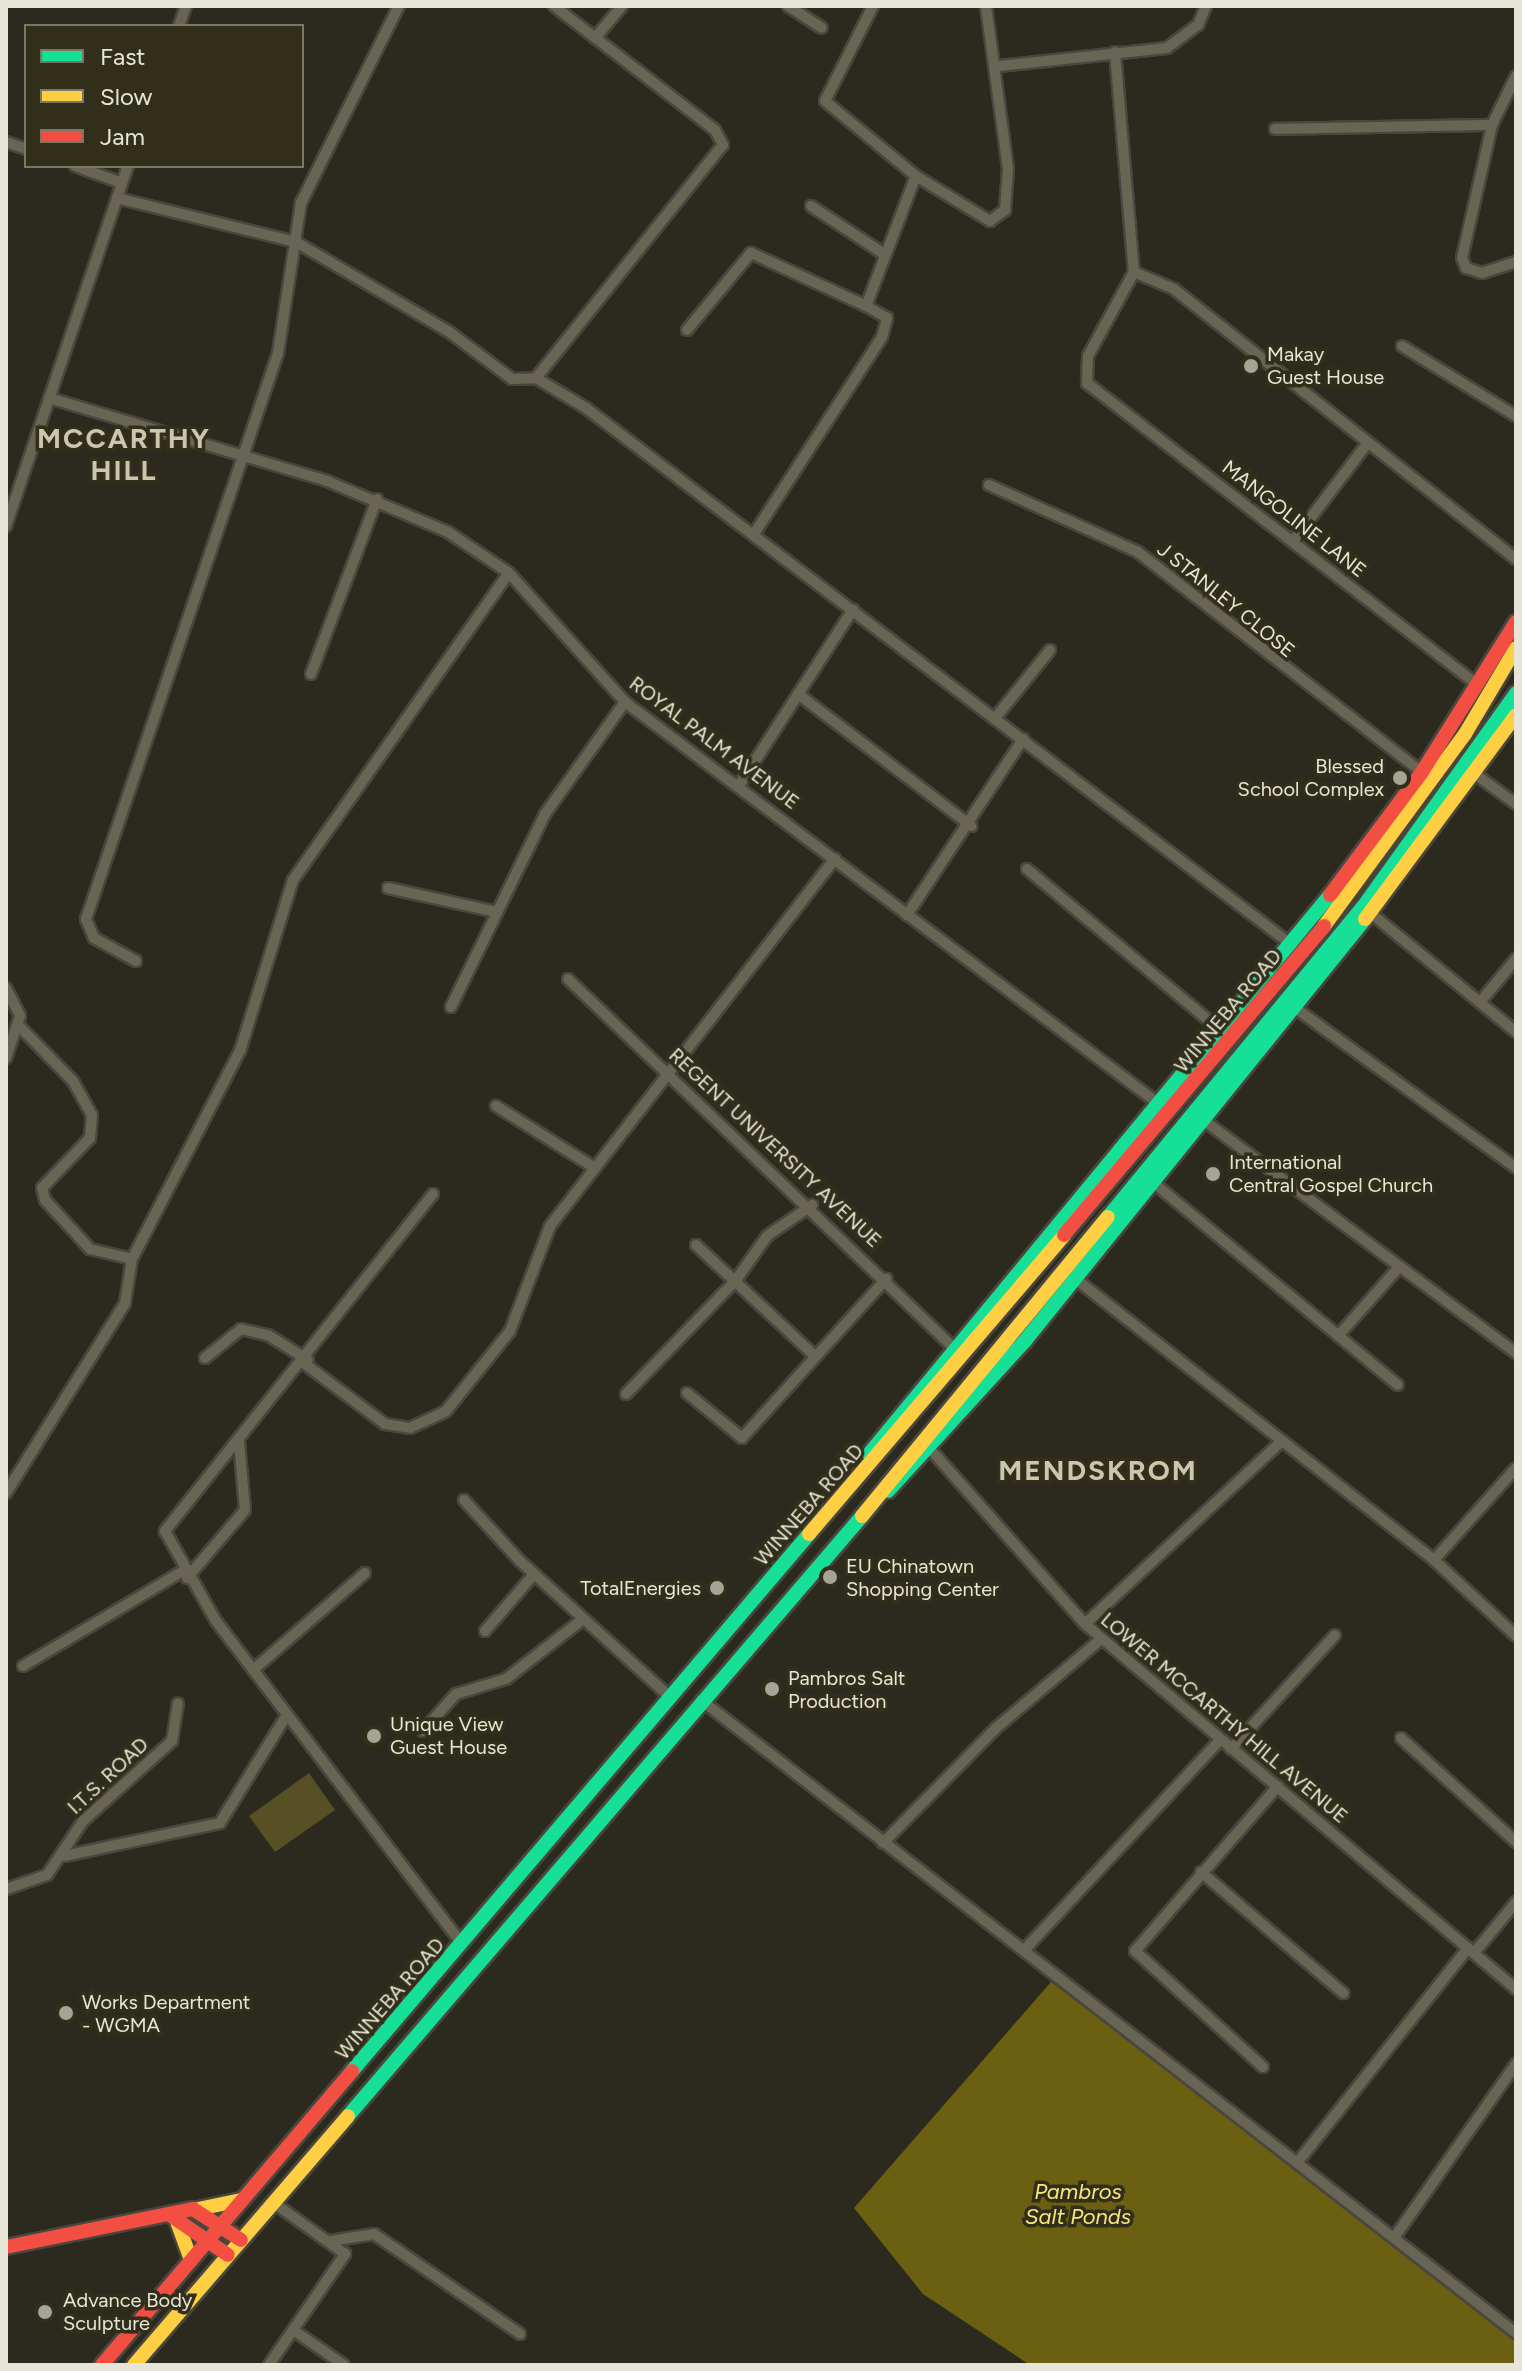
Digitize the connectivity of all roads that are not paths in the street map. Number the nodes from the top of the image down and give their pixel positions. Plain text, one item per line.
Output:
1 (399, 6) edge
2 (554, 6) edge
3 (622, 6) edge
4 (788, 6) edge
5 (873, 6) edge
6 (986, 6) edge
7 (1206, 6) edge
8 (822, 28) dead end
9 (595, 38) junction
10 (1115, 52) junction
11 (999, 66) junction
12 (1516, 76) edge
13 (1492, 125) junction
14 (1275, 129) dead end
15 (81, 168) edge
16 (127, 168) edge
17 (916, 176) junction
18 (122, 183) junction
19 (117, 198) junction
20 (811, 206) dead end
21 (296, 242) junction
22 (884, 254) junction
23 (1516, 262) edge
24 (1134, 272) junction
25 (866, 306) junction
26 (687, 330) dead end
27 (1402, 346) dead end
28 (536, 378) junction
29 (49, 398) junction
30 (1516, 416) edge
31 (1367, 444) junction
32 (238, 453) junction
33 (989, 485) dead end
34 (377, 499) junction
35 (6, 526) edge
36 (754, 534) junction
37 (1293, 541) junction
38 (1516, 559) edge
39 (509, 573) junction
40 (853, 609) junction
41 (1516, 622) edge
42 (1516, 648) edge
43 (1050, 650) dead end
44 (311, 674) dead end
45 (1478, 685) junction
46 (1516, 693) edge
47 (798, 694) junction
48 (625, 702) junction
49 (1516, 715) edge
50 (996, 717) junction
51 (1023, 739) junction
52 (1422, 772) junction
53 (1475, 774) junction
54 (740, 784) junction
55 (1516, 804) edge
56 (971, 826) junction
57 (1386, 832) junction
58 (1412, 850) junction
59 (835, 859) junction
60 (1027, 869) dead end
61 (388, 888) dead end
62 (497, 912) junction
63 (907, 915) junction
64 (1373, 915) junction
65 (1292, 945) junction
66 (1516, 959) edge
67 (136, 961) dead end
68 (568, 979) dead end
69 (6, 988) edge
70 (1481, 1001) junction
71 (451, 1007) dead end
72 (1298, 1010) junction
73 (19, 1026) junction
74 (1220, 1030) junction
75 (1516, 1032) edge
76 (6, 1058) edge
77 (667, 1071) junction
78 (1159, 1104) junction
79 (496, 1106) dead end
80 (1206, 1122) junction
81 (595, 1168) junction
82 (1516, 1168) edge
83 (1155, 1184) junction
84 (433, 1194) dead end
85 (812, 1205) junction
86 (696, 1245) dead end
87 (132, 1259) junction
88 (1399, 1267) junction
89 (886, 1279) junction
90 (736, 1280) junction
91 (1077, 1280) junction
92 (1338, 1336) junction
93 (953, 1347) junction
94 (1516, 1353) edge
95 (814, 1355) junction
96 (205, 1358) dead end
97 (306, 1362) junction
98 (1398, 1385) dead end
99 (687, 1393) dead end
100 (626, 1394) dead end
101 (239, 1441) junction
102 (1279, 1444) junction
103 (931, 1450) junction
104 (1516, 1468) edge
105 (853, 1485) junction
106 (6, 1493) edge
107 (878, 1497) junction
108 (464, 1500) dead end
109 (1434, 1560) junction
110 (365, 1573) dead end
111 (534, 1574) junction
112 (185, 1575) junction
113 (583, 1619) junction
114 (1085, 1624) junction
115 (485, 1631) dead end
116 (1335, 1635) dead end
117 (1516, 1636) edge
118 (1101, 1639) junction
119 (23, 1666) dead end
120 (253, 1670) junction
121 (671, 1698) junction
122 (701, 1700) junction
123 (178, 1703) dead end
124 (286, 1716) junction
125 (423, 1731) dead end
126 (1401, 1738) dead end
127 (1220, 1740) junction
128 (1231, 1749) junction
129 (1278, 1786) junction
130 (584, 1797) junction
131 (608, 1809) junction
132 (1516, 1842) edge
133 (883, 1843) junction
134 (64, 1856) junction
135 (1201, 1872) junction
136 (6, 1889) edge
137 (1516, 1902) edge
138 (463, 1945) junction
139 (1027, 1947) junction
140 (1471, 1950) junction
141 (1516, 1989) edge
142 (1343, 1993) dead end
143 (1516, 2064) edge
144 (1263, 2067) dead end
145 (1297, 2163) junction
146 (248, 2196) junction
147 (274, 2203) junction
148 (198, 2209) junction
149 (170, 2215) junction
150 (222, 2226) junction
151 (1394, 2238) junction
152 (210, 2239) junction
153 (241, 2240) junction
154 (330, 2241) junction
155 (6, 2247) edge
156 (228, 2255) junction
157 (191, 2260) junction
158 (296, 2332) junction
159 (1516, 2333) edge
160 (520, 2334) dead end
161 (102, 2365) edge
162 (134, 2365) edge
163 (269, 2365) edge
164 (344, 2365) edge

1 - 21 street
2 - 9 street
3 - 9 street
4 - 8 street
5 - 17 street
6 - 11 street
7 - 10 street
9 - 28 street
10 - 11 street
10 - 24 street
11 - 17 street
12 - 13 street
13 - 14 street
13 - 23 street
15 - 18 street
16 - 18 street
17 - 22 street
18 - 19 street
19 - 21 street
19 - 29 street
20 - 22 street
21 - 28 street
21 - 32 street
22 - 25 street
24 - 31 street
24 - 37 street, MANGOLINE LANE
25 - 26 street
25 - 36 street
27 - 30 street
28 - 36 street
29 - 32 street, ROYAL PALM AVENUE
29 - 35 street
31 - 37 street
31 - 38 street
32 - 34 street, ROYAL PALM AVENUE
32 - 67 street
33 - 52 street, J STANLEY CLOSE
34 - 39 street, ROYAL PALM AVENUE
34 - 44 street
36 - 40 street
37 - 45 street, MANGOLINE LANE
39 - 48 street, ROYAL PALM AVENUE
39 - 87 street
40 - 47 street
40 - 50 street
41 - 45 main road
42 - 57 main road, WINNEBA ROAD
43 - 50 street
45 - 52 main road
46 - 58 main road, WINNEBA ROAD
47 - 54 street
47 - 56 street
48 - 54 street, ROYAL PALM AVENUE
48 - 62 street
49 - 53 main road
50 - 51 street
51 - 56 street
51 - 65 street
52 - 57 main road
53 - 55 street
53 - 58 main road
54 - 59 street, ROYAL PALM AVENUE
56 - 63 street
57 - 65 main road
57 - 105 main road, WINNEBA ROAD
58 - 64 main road
58 - 107 main road, WINNEBA ROAD
59 - 63 street, ROYAL PALM AVENUE
59 - 77 street
60 - 74 street
61 - 62 street
62 - 71 street
63 - 78 street, ROYAL PALM AVENUE
64 - 70 street
64 - 72 main road
65 - 74 main road
66 - 70 street
68 - 77 street, REGENT UNIVERSITY AVENUE
69 - 73 street
70 - 75 street
72 - 80 main road
72 - 82 street
73 - 76 street
73 - 87 street
74 - 78 main road
77 - 81 street
77 - 85 street, REGENT UNIVERSITY AVENUE
78 - 93 main road
79 - 81 street
80 - 83 main road
80 - 88 street
81 - 97 street
83 - 91 main road
83 - 92 street
84 - 97 street
85 - 89 street, REGENT UNIVERSITY AVENUE
85 - 90 street
86 - 90 street
87 - 106 street
88 - 92 street
88 - 94 street
89 - 93 street, REGENT UNIVERSITY AVENUE
89 - 95 street
90 - 95 street
90 - 100 street
91 - 102 street
91 - 103 main road
92 - 98 street
93 - 105 main road
95 - 99 street
96 - 97 street
97 - 101 street
101 - 112 street
101 - 112 street
102 - 109 street
102 - 114 street
103 - 107 main road
103 - 114 street, LOWER MCCARTHY HILL AVENUE
104 - 109 street
105 - 121 main road, WINNEBA ROAD
107 - 122 main road, WINNEBA ROAD
108 - 111 street
109 - 117 street
110 - 120 street
111 - 113 street
111 - 115 street
112 - 119 street
112 - 120 street
113 - 121 street
113 - 125 street
114 - 118 street, LOWER MCCARTHY HILL AVENUE
116 - 128 street
118 - 127 street, LOWER MCCARTHY HILL AVENUE
118 - 133 street
120 - 124 street
121 - 130 main road, WINNEBA ROAD
122 - 131 main road, WINNEBA ROAD
122 - 133 street
123 - 134 street, I.T.S. ROAD
124 - 134 street
124 - 138 street
126 - 132 street
127 - 128 street, LOWER MCCARTHY HILL AVENUE
127 - 139 street
128 - 129 street, LOWER MCCARTHY HILL AVENUE
129 - 135 street
129 - 140 street, LOWER MCCARTHY HILL AVENUE
130 - 131 main road
130 - 138 main road, WINNEBA ROAD
131 - 147 main road, WINNEBA ROAD
133 - 139 street
134 - 136 street, I.T.S. ROAD
135 - 142 street
135 - 144 street
137 - 140 street
138 - 146 main road, WINNEBA ROAD
139 - 145 street
140 - 141 street, LOWER MCCARTHY HILL AVENUE
140 - 145 street
143 - 151 street
145 - 151 street
146 - 148 main road
146 - 150 main road, WINNEBA ROAD
147 - 153 main road, WINNEBA ROAD
147 - 154 street
148 - 149 main road
148 - 150 main road
149 - 152 main road
149 - 155 main road
149 - 157 main road
150 - 152 main road, WINNEBA ROAD
150 - 153 main road
151 - 159 street
152 - 156 main road
152 - 157 main road, WINNEBA ROAD
153 - 156 main road, WINNEBA ROAD
154 - 158 street
154 - 160 street
156 - 162 main road, WINNEBA ROAD
157 - 161 main road, WINNEBA ROAD
158 - 163 street
158 - 164 street

